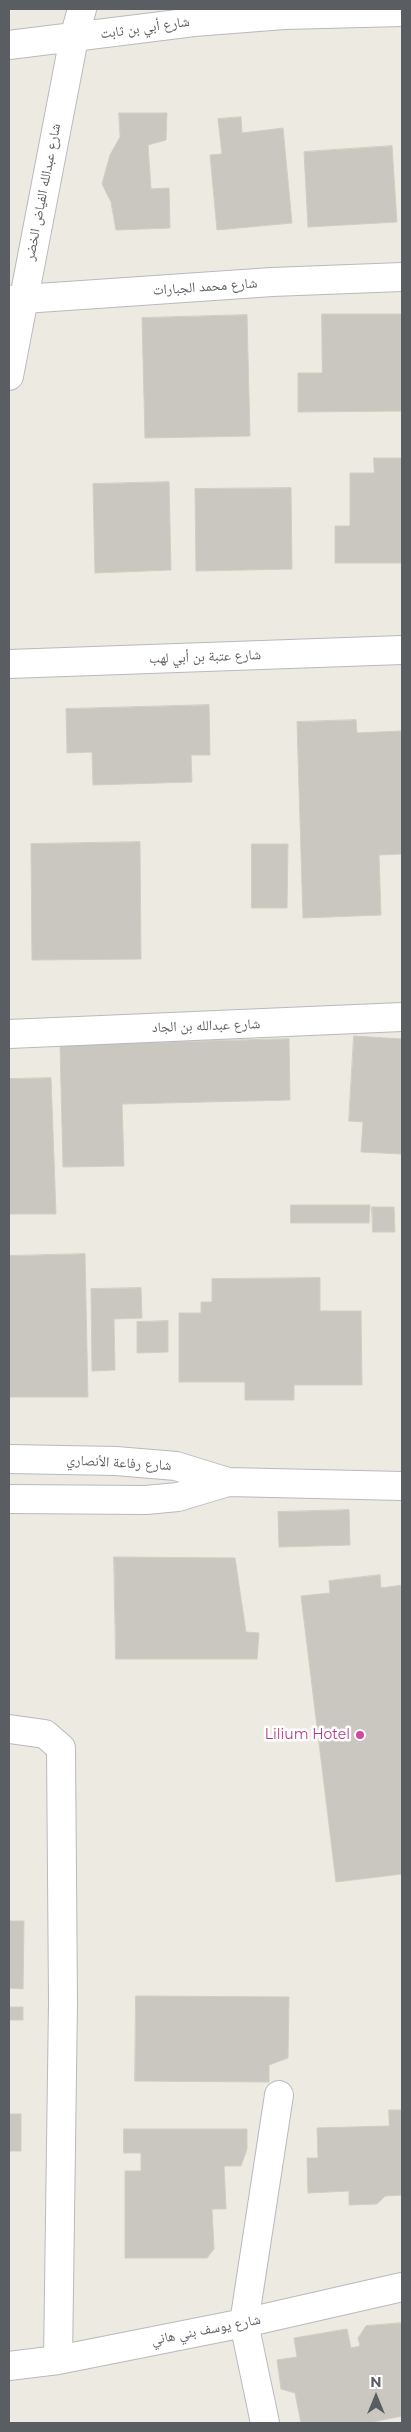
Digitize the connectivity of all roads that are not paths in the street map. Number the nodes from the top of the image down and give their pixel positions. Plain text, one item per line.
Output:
1 (82, 9) edge
2 (397, 11) edge
3 (74, 38) junction
4 (9, 45) edge
5 (402, 278) edge
6 (15, 300) edge
7 (9, 376) edge
8 (402, 650) edge
9 (9, 664) edge
10 (402, 1017) edge
11 (9, 1034) edge
12 (9, 1459) edge
13 (228, 1482) junction
14 (402, 1486) edge
15 (9, 1499) edge
16 (9, 1728) edge
17 (279, 2095) dead end
18 (402, 2287) edge
19 (244, 2323) junction
20 (58, 2360) junction
21 (9, 2366) edge
22 (265, 2423) edge

1 - 3 street, شارع عبدالله الفياض الخضر
2 - 3 street, شارع أبي بن ثابت
3 - 4 street, شارع أبي بن ثابت
3 - 6 street, شارع عبدالله الفياض الخضر
5 - 6 street, شارع محمد الجبارات
6 - 7 street, شارع عبدالله الفياض الخضر
8 - 9 street, شارع عتبة بن أبي لهب
10 - 11 street, شارع عبدالله بن الجاد
12 - 13 street, شارع رفاعة الأنصاري
13 - 14 street, شارع رفاعة الأنصاري
13 - 15 street, شارع رفاعة الأنصاري
16 - 20 street
17 - 19 street
18 - 19 street, شارع يوسف بني هاني
19 - 20 street, شارع يوسف بني هاني
19 - 22 street
20 - 21 street, شارع يوسف بني هاني

